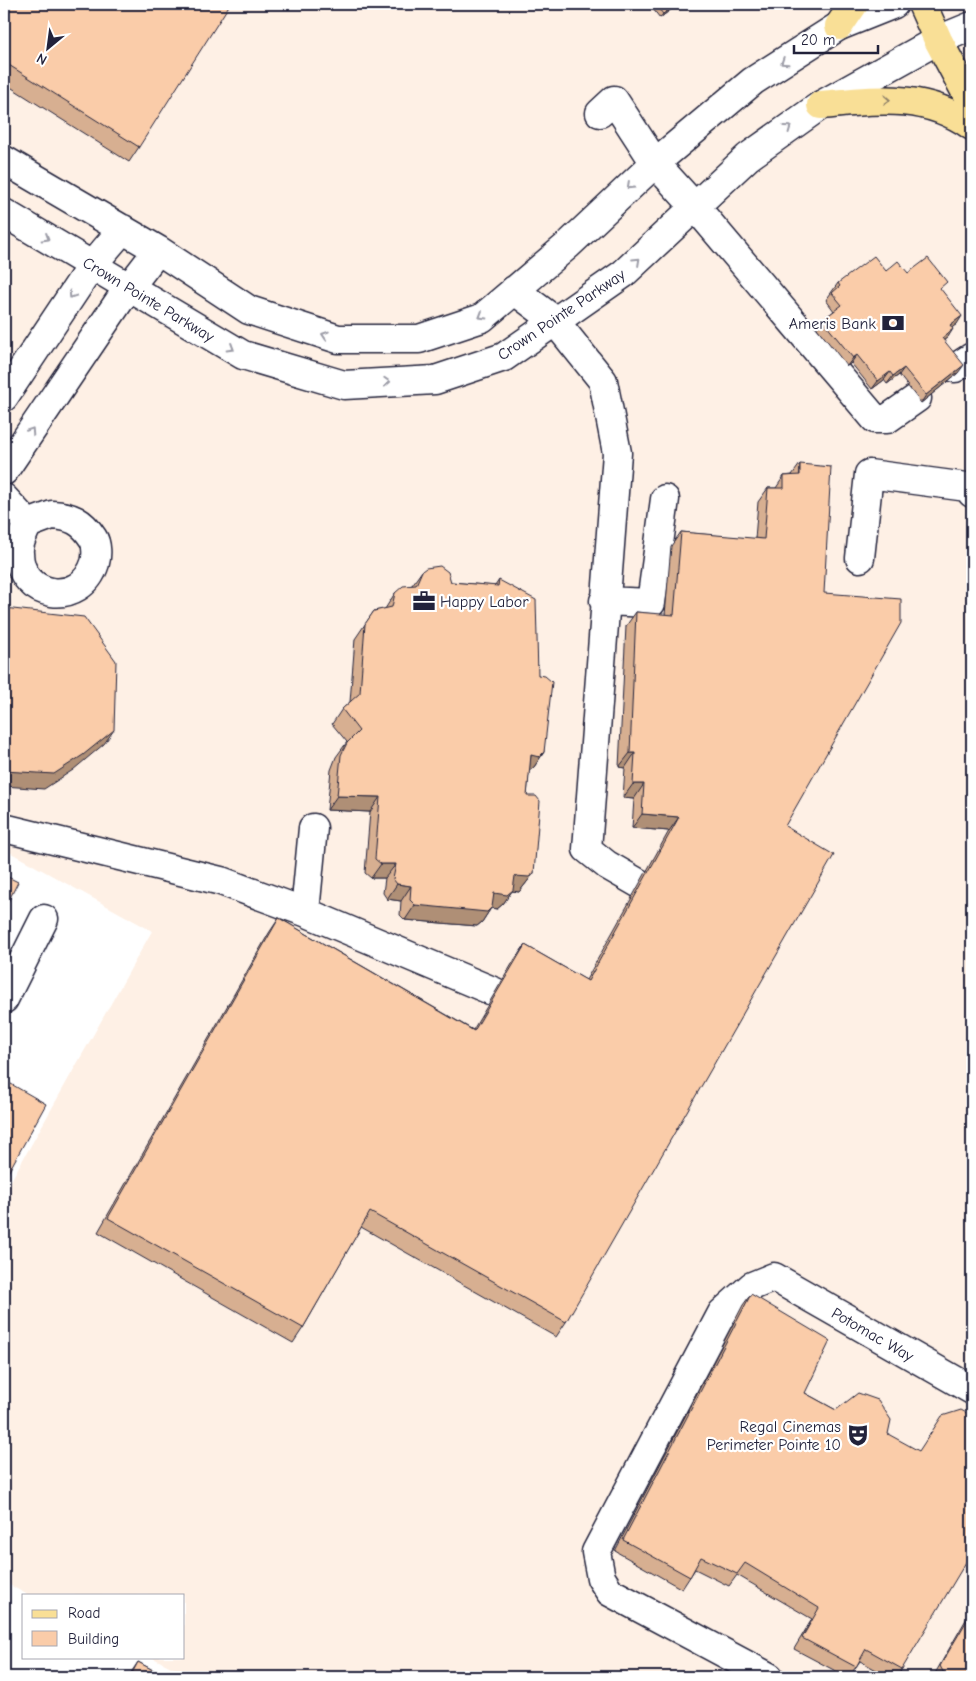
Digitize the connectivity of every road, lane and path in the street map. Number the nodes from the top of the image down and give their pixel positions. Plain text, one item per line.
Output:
1 (894, 4) edge
2 (922, 4) edge
3 (846, 15) edge
4 (972, 26) edge
5 (938, 40) junction
6 (972, 104) edge
7 (821, 105) junction
8 (600, 113) dead end
9 (972, 126) edge
10 (4, 160) edge
11 (655, 163) junction
12 (695, 206) junction
13 (4, 213) edge
14 (123, 229) junction
15 (158, 250) junction
16 (92, 266) junction
17 (129, 286) junction
18 (514, 290) junction
19 (554, 320) junction
20 (4, 397) edge
21 (917, 398) edge
22 (4, 471) edge
23 (972, 493) edge
24 (4, 498) edge
25 (664, 499) dead end
26 (28, 524) dead end
27 (860, 558) dead end
28 (604, 601) junction
29 (4, 828) edge
30 (313, 828) dead end
31 (640, 884) edge
32 (305, 912) junction
33 (44, 919) dead end
34 (495, 992) edge
35 (4, 999) edge
36 (972, 1390) edge
37 (769, 1677) edge

1 - 3 street
2 - 5 main road
3 -> 11 street
4 - 5 street, Crown Pointe Parkway
5 - 6 main road
5 - 7 street, Crown Pointe Parkway
7 -> 9 main road
12 -> 7 street, Crown Pointe Parkway
8 - 11 street
10 - 14 street
11 - 12 street
11 -> 18 street
19 -> 12 street, Crown Pointe Parkway
12 - 21 street
13 -> 16 street, Crown Pointe Parkway
14 - 15 street
14 - 16 street
15 - 17 street
18 -> 15 street
16 - 17 street, Crown Pointe Parkway
16 -> 20 street
17 -> 19 street, Crown Pointe Parkway
22 -> 17 street
18 - 19 street
19 - 28 street
23 - 27 street
24 - 26 street
25 - 28 street
28 - 31 street
29 - 32 street
30 - 32 street
32 - 34 street
33 - 35 street
36 - 37 street, Potomac Way

